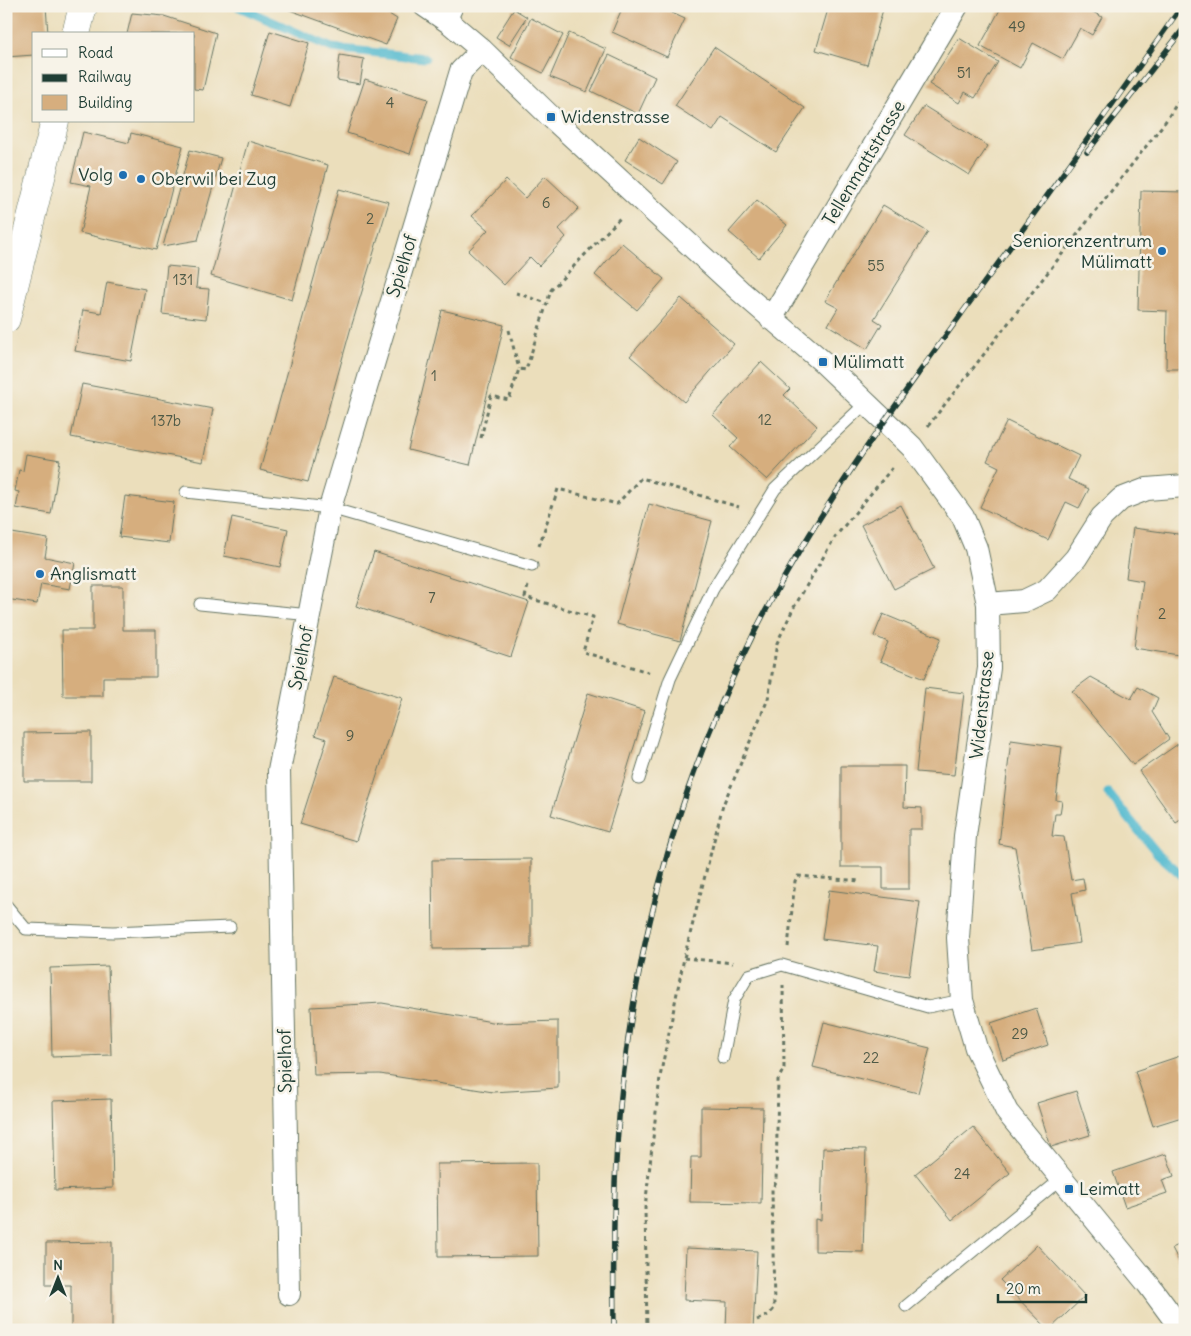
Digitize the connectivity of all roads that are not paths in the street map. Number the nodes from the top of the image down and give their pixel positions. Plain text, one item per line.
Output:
1 (83, 6) edge
2 (425, 6) edge
3 (957, 6) edge
4 (454, 14) edge
5 (76, 32) edge
6 (482, 50) junction
7 (55, 122) edge
8 (6, 319) edge
9 (772, 319) junction
10 (866, 403) junction
11 (1185, 486) edge
12 (186, 492) dead end
13 (330, 508) junction
14 (532, 566) road end
15 (200, 604) dead end
16 (988, 604) junction
17 (310, 615) junction
18 (640, 779) dead end
19 (6, 905) edge
20 (230, 927) dead end
21 (962, 1000) junction
22 (723, 1058) dead end
23 (1061, 1179) junction
24 (290, 1294) dead end
25 (906, 1306) dead end
26 (1182, 1330) edge

1 - 5 main road
2 - 4 street, Widenstrasse
3 - 9 street, Tellenmattstrasse
4 - 6 street, Widenstrasse
6 - 9 street, Widenstrasse
6 - 13 street, Spielhof
7 - 8 main road
9 - 10 street, Widenstrasse
10 - 16 street, Widenstrasse
10 - 18 lane
11 - 16 street
12 - 13 lane
13 - 14 lane
13 - 17 street, Spielhof
15 - 17 lane
16 - 21 street, Widenstrasse
17 - 24 street, Spielhof
19 - 20 lane
21 - 22 lane
21 - 23 street, Widenstrasse
23 - 25 lane
23 - 26 street, Widenstrasse

